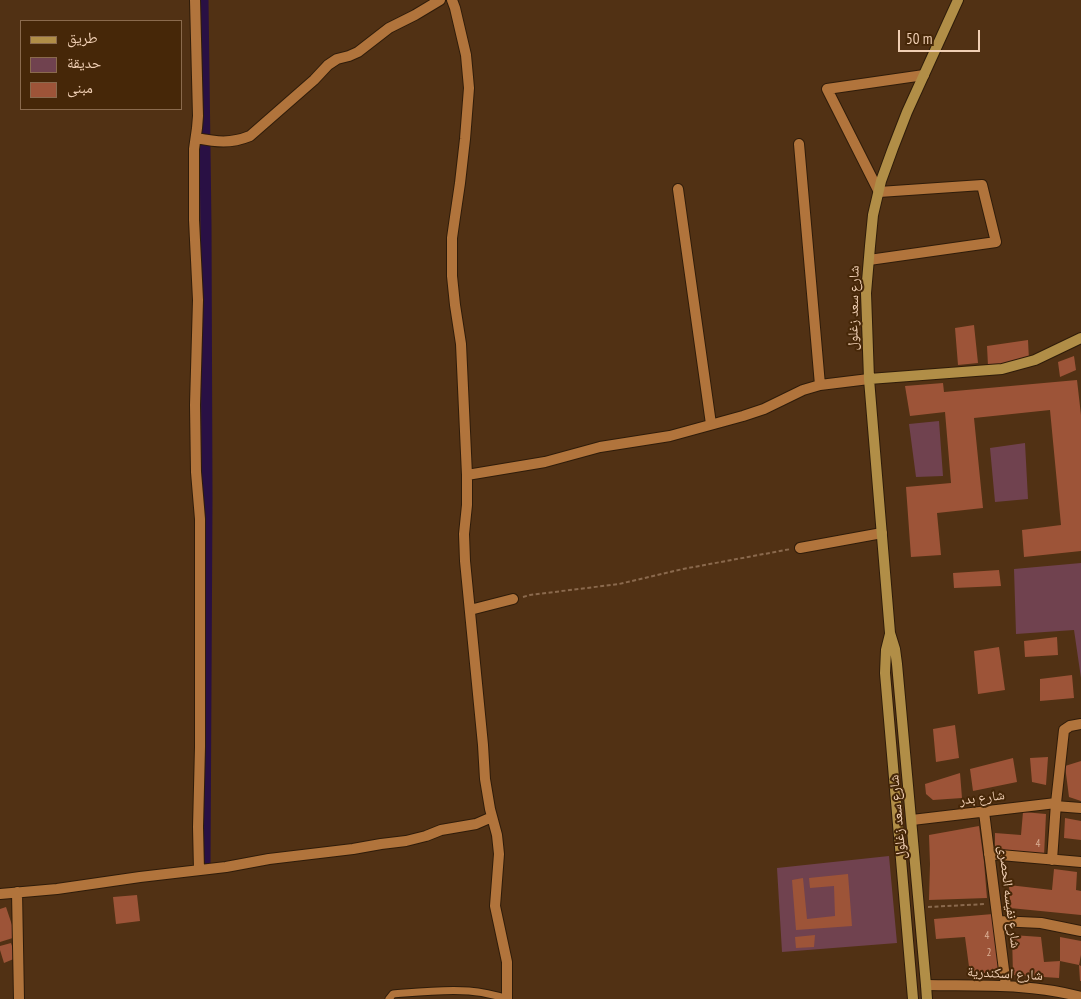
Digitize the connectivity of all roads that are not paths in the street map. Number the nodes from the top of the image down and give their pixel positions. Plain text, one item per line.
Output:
1 (195, 0) edge
2 (440, 0) edge
3 (452, 0) edge
4 (958, 0) edge
5 (924, 75) junction
6 (198, 138) junction
7 (800, 144) dead end
8 (678, 189) dead end
9 (879, 192) junction
10 (869, 260) junction
11 (1081, 338) edge
12 (868, 379) junction
13 (820, 384) junction
14 (711, 424) junction
15 (467, 475) junction
16 (882, 533) junction
17 (800, 548) road end
18 (513, 599) road end
19 (470, 610) junction
20 (890, 633) junction
21 (1081, 724) edge
22 (1055, 804) junction
23 (1081, 808) edge
24 (984, 812) junction
25 (492, 817) junction
26 (912, 820) junction
27 (989, 854) junction
28 (1052, 860) junction
29 (1081, 862) edge
30 (199, 870) junction
31 (17, 892) junction
32 (0, 894) edge
33 (998, 921) junction
34 (1081, 931) edge
35 (926, 985) junction
36 (1006, 986) junction
37 (1081, 997) edge
38 (20, 999) edge
39 (389, 999) edge
40 (507, 999) edge
41 (913, 999) edge
42 (926, 999) edge

1 - 6 street
2 - 6 street
3 - 15 street
4 - 5 main road, شارع سعد زغلول
5 - 9 main road, شارع سعد زغلول
5 - 9 street
6 - 30 street
7 - 13 street
8 - 14 street
9 - 10 main road, شارع سعد زغلول
9 - 10 street
10 - 12 main road, شارع سعد زغلول
11 - 12 main road
12 - 13 street
12 - 16 main road, شارع سعد زغلول
13 - 14 street
14 - 15 street
15 - 19 street
16 - 17 street
16 - 20 main road, شارع سعد زغلول
18 - 19 street
19 - 25 street
20 - 26 main road, شارع سعد زغلول
20 - 41 main road, شارع سعد زغلول
21 - 22 street
22 - 23 street, شارع بدر
22 - 24 street, شارع بدر
22 - 28 street
24 - 26 street, شارع بدر
24 - 27 street, شارع نفيسه الحصرى
25 - 30 street
25 - 40 street
26 - 35 main road, شارع سعد زغلول
27 - 28 street
27 - 33 street, شارع نفيسه الحصرى
28 - 29 street
30 - 31 street
31 - 32 street
31 - 38 street
33 - 34 street
33 - 36 street, شارع نفيسه الحصرى
35 - 36 street, شارع اسكندرية
35 - 42 main road, شارع سعد زغلول
36 - 37 street, شارع اسكندرية
39 - 40 lane

